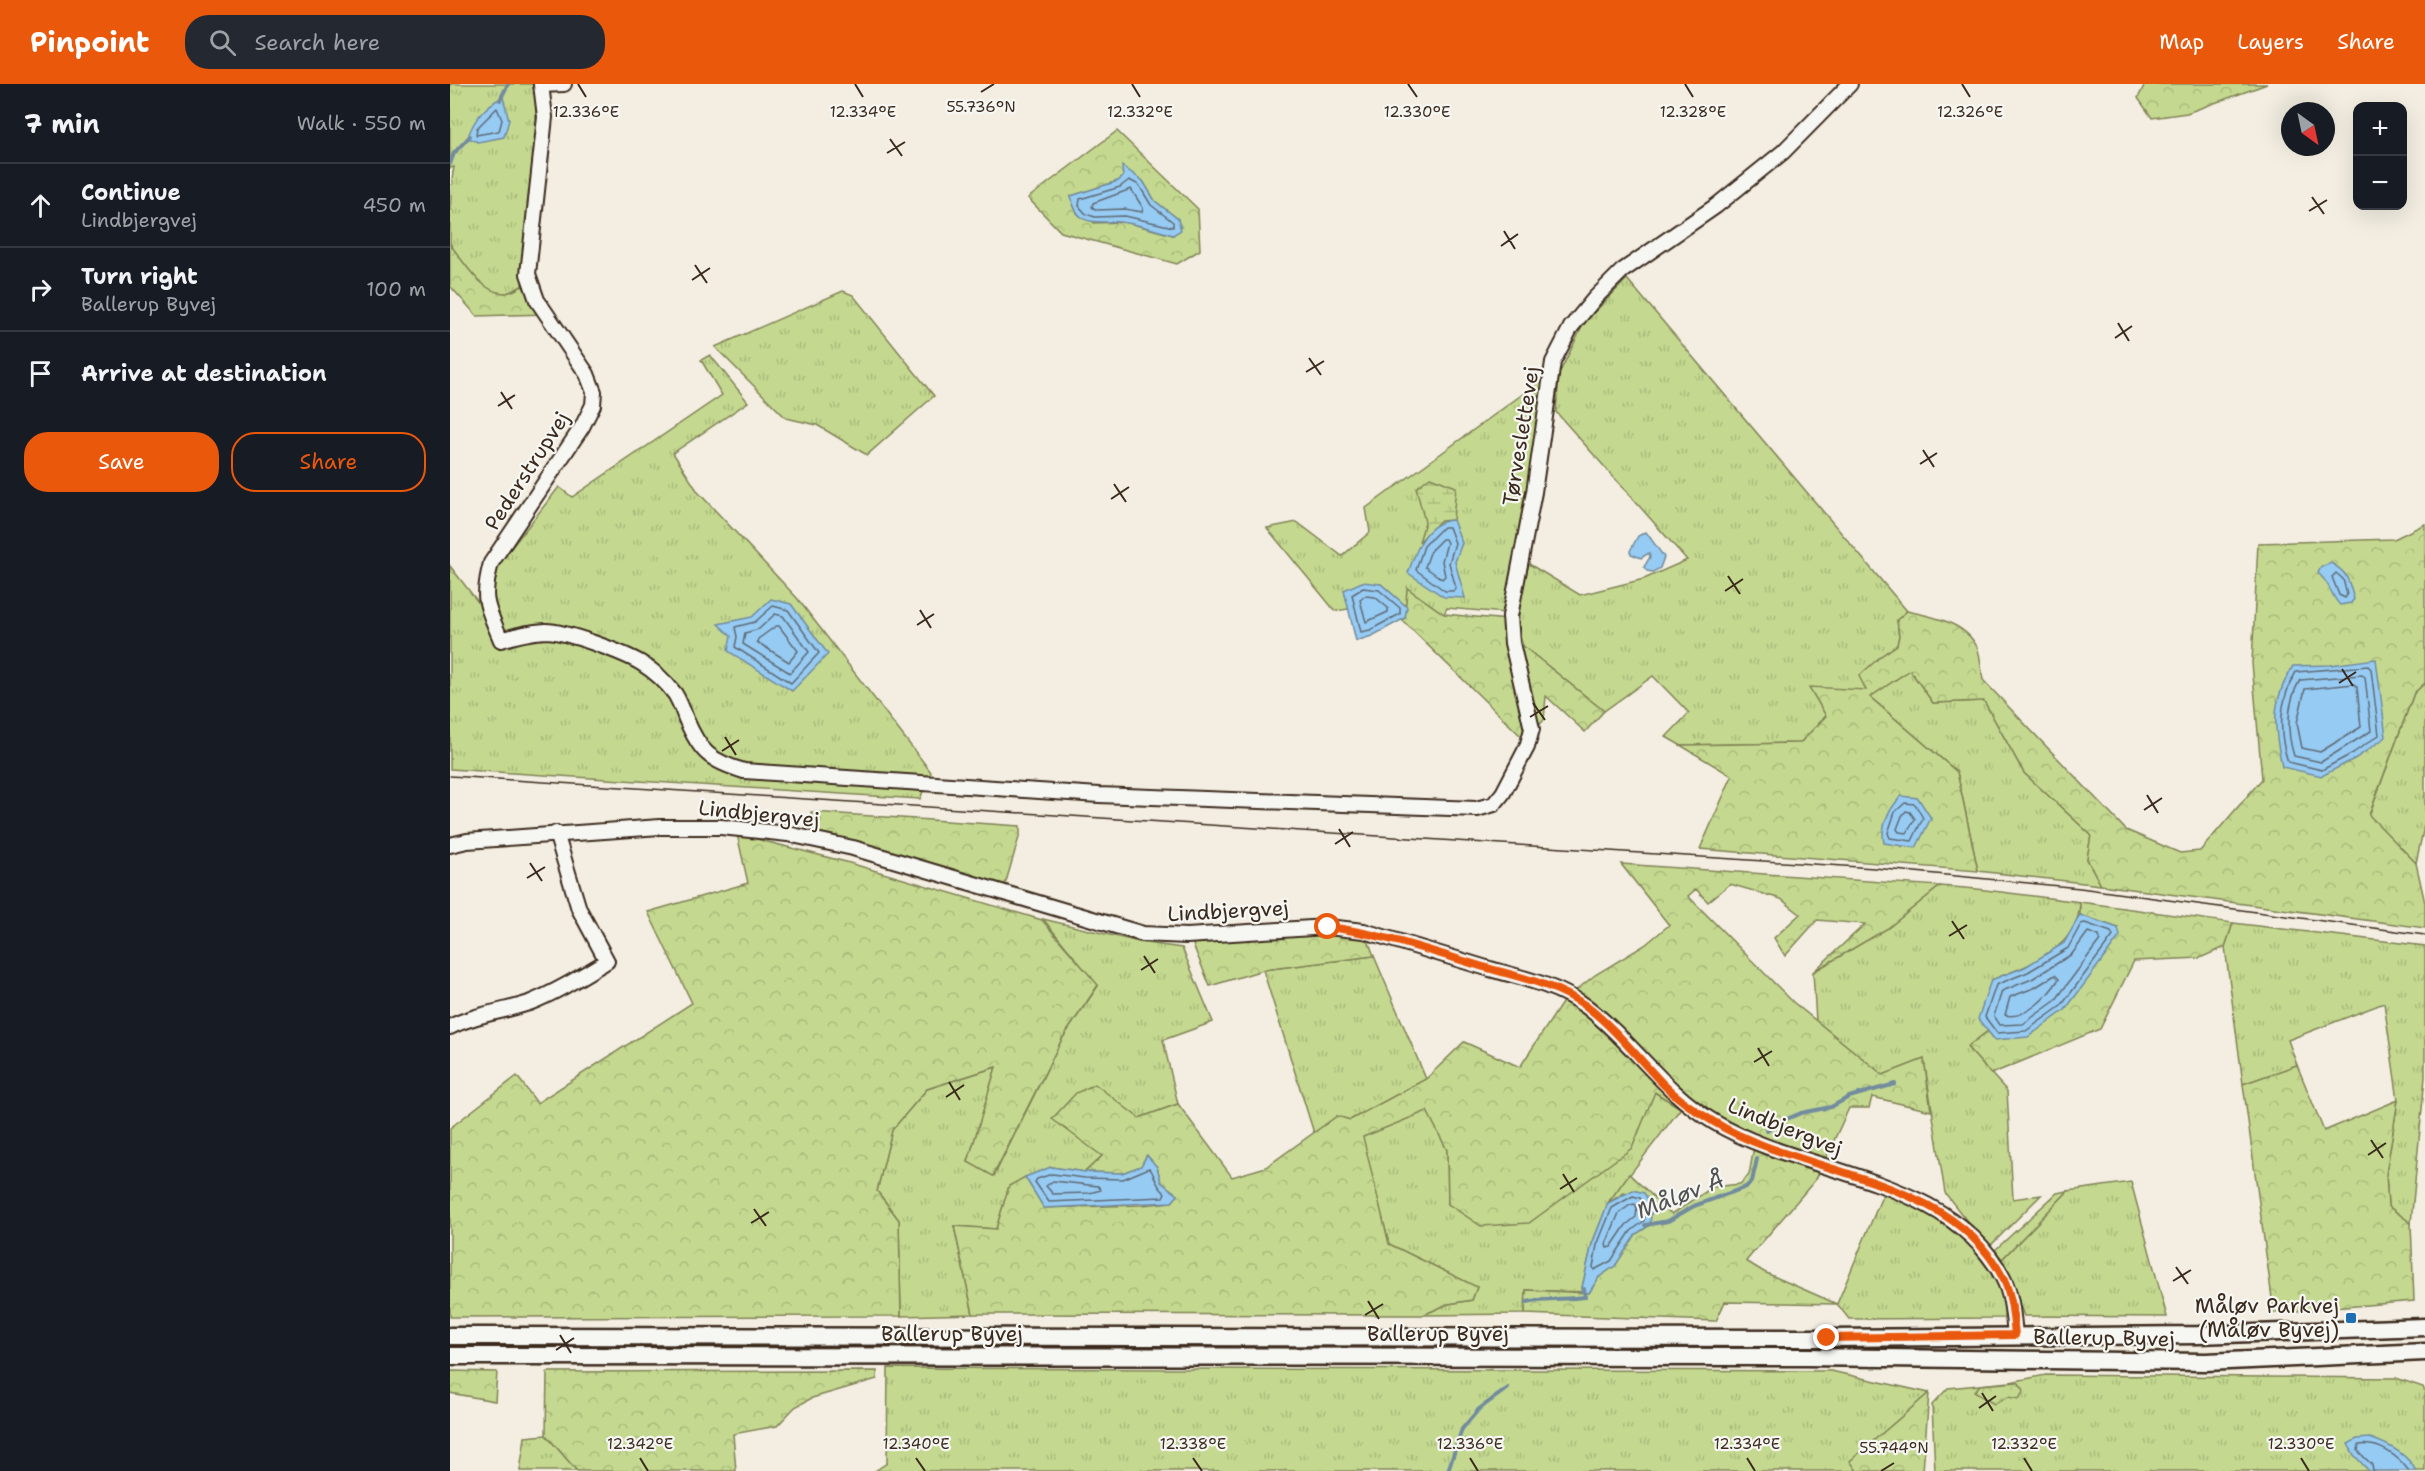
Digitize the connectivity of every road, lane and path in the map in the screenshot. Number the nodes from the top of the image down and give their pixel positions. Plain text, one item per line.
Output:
1 (564, 84) edge
2 (1850, 84) edge
3 (541, 85) edge
4 (501, 640) joint
5 (556, 833) junction
6 (450, 845) edge
7 (450, 1027) edge
8 (2425, 1327) edge
9 (2015, 1335) junction
10 (450, 1336) edge
11 (2425, 1352) edge
12 (450, 1356) edge

1 - 3 street, Pederstrupvej
2 - 4 street, Tørveslettevej
3 - 4 street, Pederstrupvej
5 - 6 street, Lindbjergvej
5 - 7 street
5 - 9 street, Lindbjergvej
8 - 9 main road, Ballerup Byvej
9 - 10 main road, Ballerup Byvej
11 - 12 main road, Ballerup Byvej

